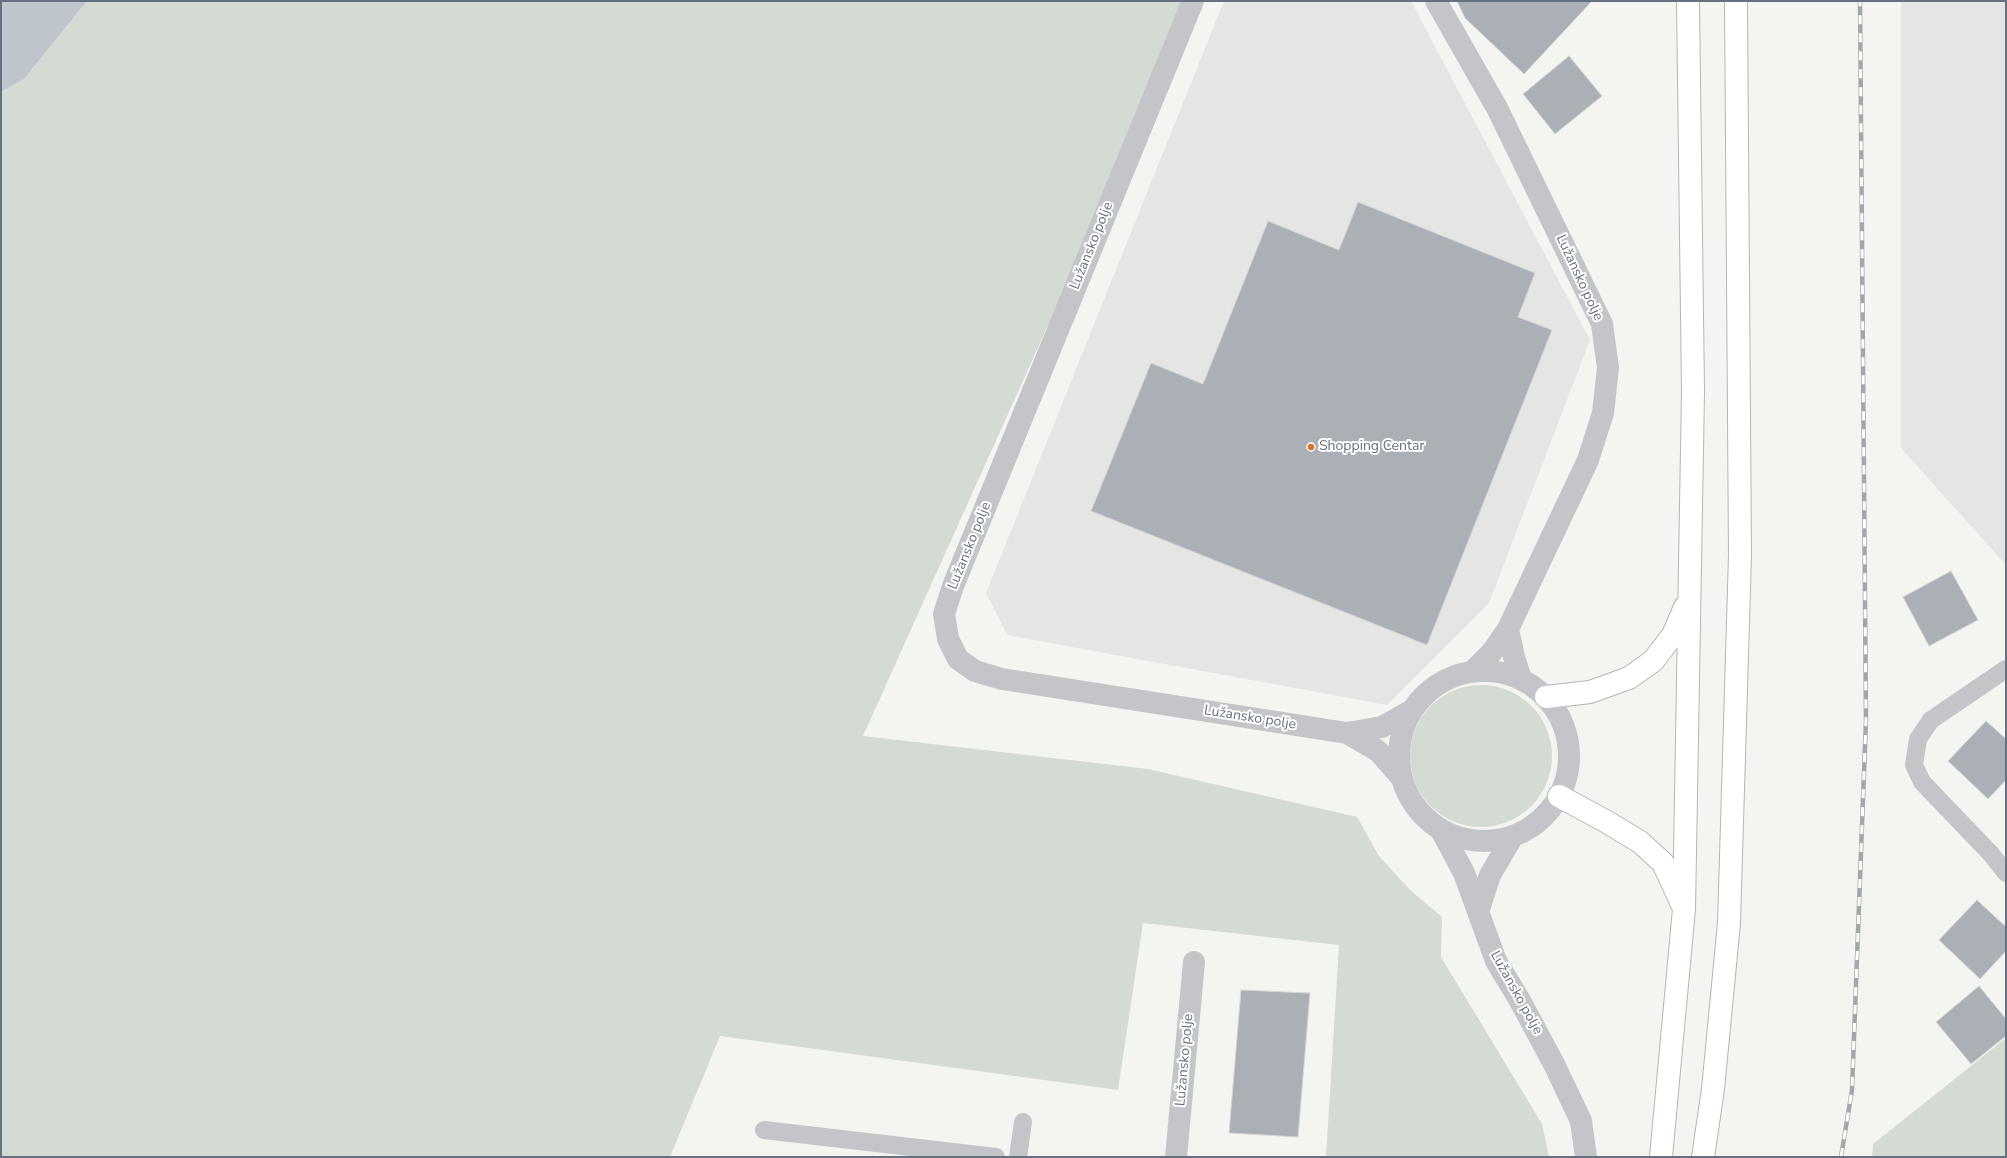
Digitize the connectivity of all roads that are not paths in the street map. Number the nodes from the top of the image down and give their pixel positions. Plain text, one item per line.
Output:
1 (1193, 1) edge
2 (1436, 1) edge
3 (1688, 1) edge
4 (1736, 1) edge
5 (1689, 597) junction
6 (1508, 629) junction
7 (2006, 670) edge
8 (1473, 671) junction
9 (1521, 679) junction
10 (1546, 697) junction
11 (1412, 710) junction
12 (1347, 733) junction
13 (1401, 777) junction
14 (1559, 796) junction
15 (1441, 830) junction
16 (1513, 836) junction
17 (2006, 873) edge
18 (1684, 909) junction
19 (1478, 912) junction
20 (1194, 962) dead end
21 (1023, 1122) dead end
22 (764, 1130) dead end
23 (996, 1157) edge
24 (1018, 1157) edge
25 (1176, 1157) edge
26 (1586, 1157) edge
27 (1661, 1157) edge
28 (1703, 1157) edge

1 - 12 street, Lužansko polje
2 - 6 street, Lužansko polje
3 - 5 highway
4 - 28 highway
5 - 10 highway
5 - 18 highway
6 - 8 street, Lužansko polje
6 - 9 street
7 - 17 lane
8 - 9 street
8 - 11 street
9 - 10 street
10 - 14 street
11 - 12 street, Lužansko polje
11 - 13 street
12 - 13 street
13 - 15 street
14 - 16 street
14 - 18 highway
15 - 16 street
15 - 19 street, Lužansko polje
16 - 19 street
18 - 27 highway
19 - 26 street, Lužansko polje
20 - 25 street, Lužansko polje
21 - 24 lane
22 - 23 lane

